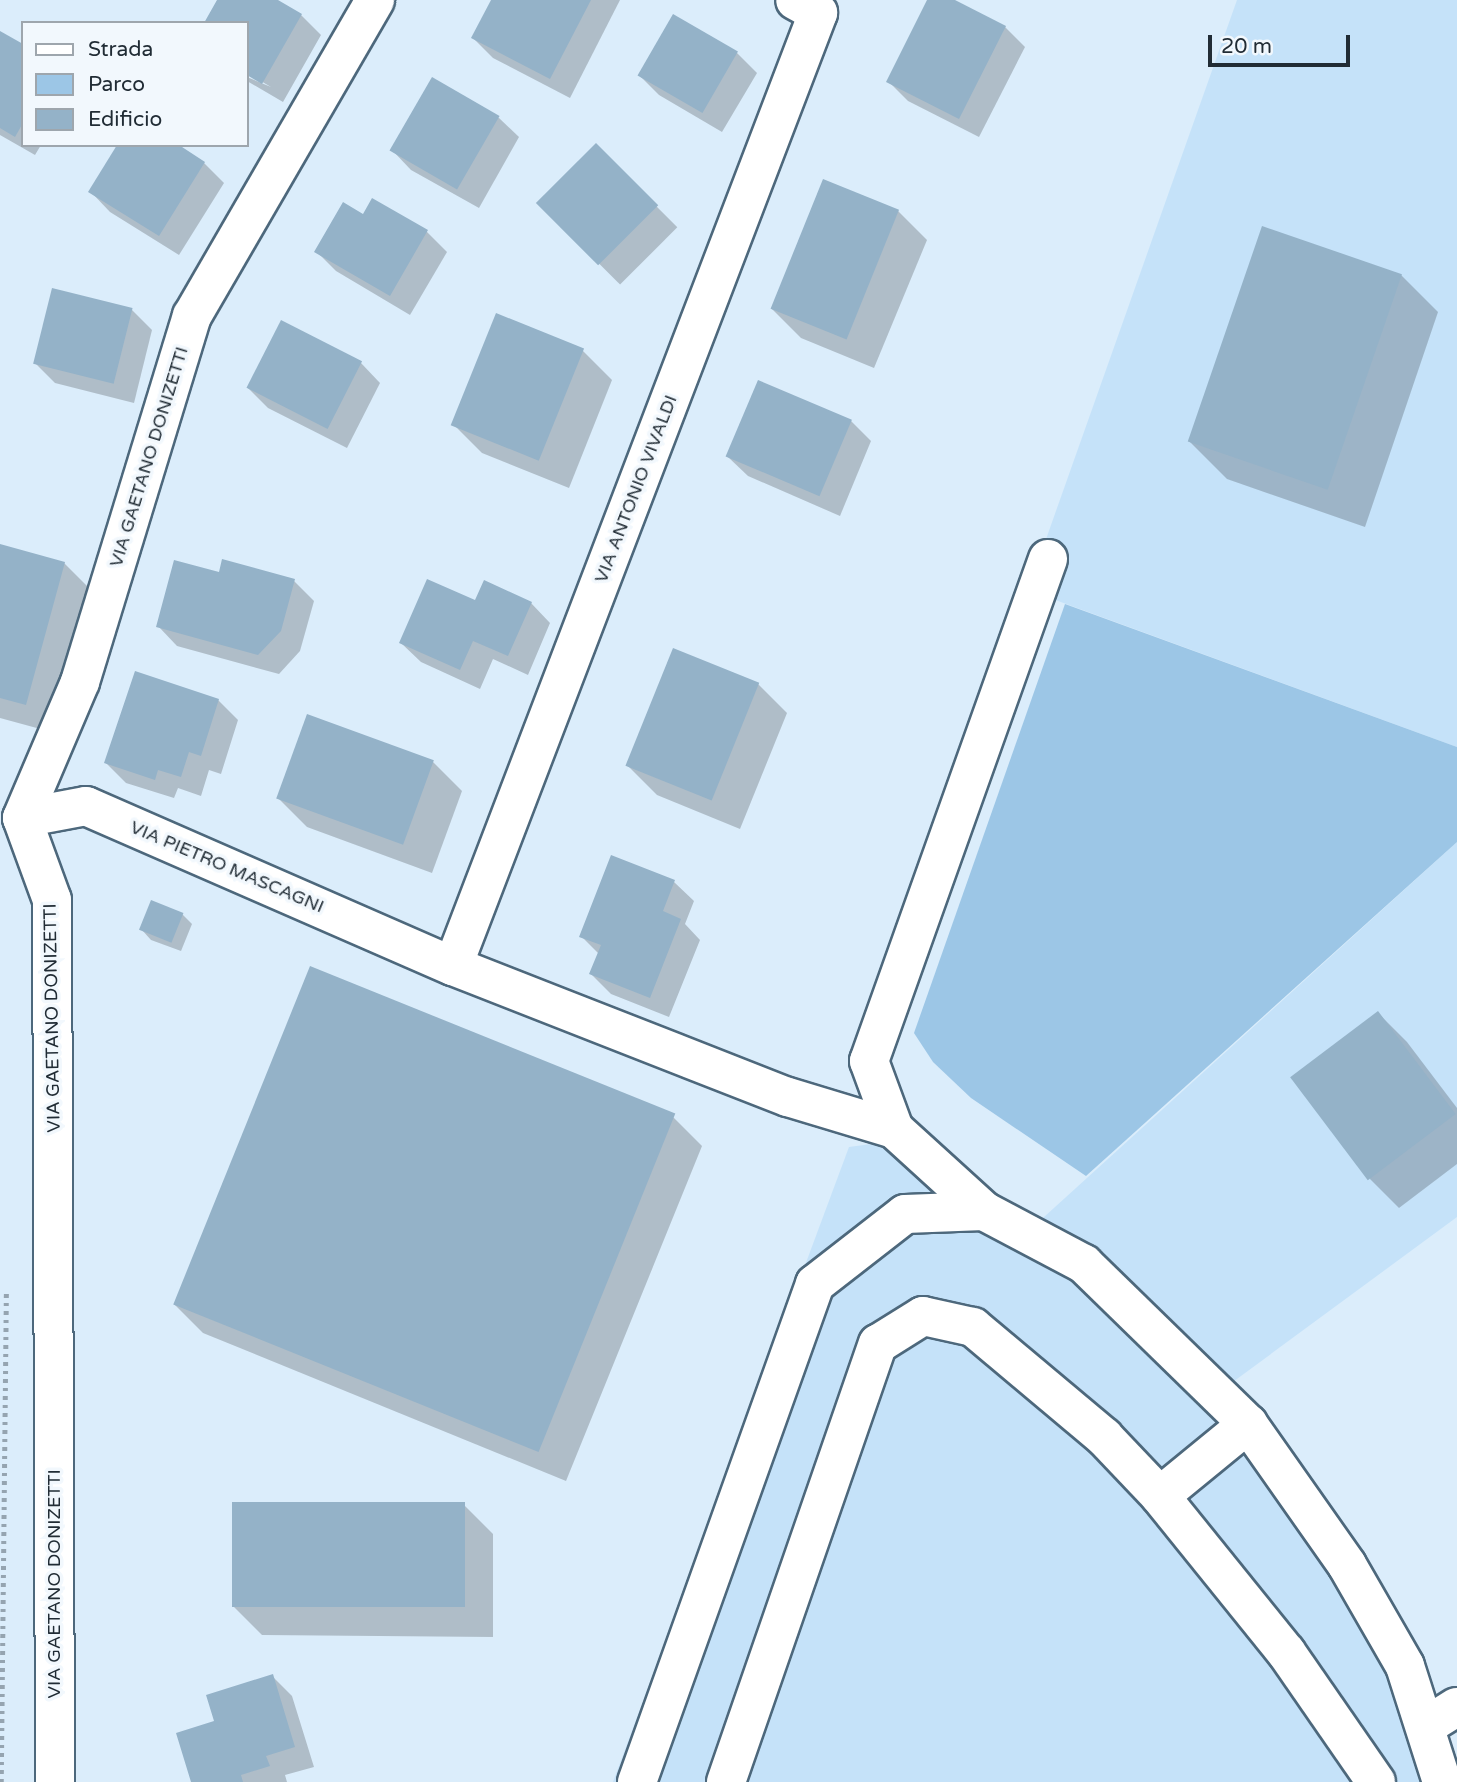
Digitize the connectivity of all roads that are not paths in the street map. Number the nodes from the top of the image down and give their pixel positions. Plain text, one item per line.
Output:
1 (375, 0) edge
2 (807, 7) edge
3 (1048, 559) dead end
4 (11, 809) edge
5 (453, 966) junction
6 (894, 1129) junction
7 (984, 1211) junction
8 (1248, 1424) junction
9 (1160, 1496) junction
10 (1442, 1716) edge
11 (1444, 1775) edge
12 (55, 1782) edge
13 (637, 1782) edge
14 (726, 1782) edge
15 (1376, 1782) edge

1 - 4 street, VIA GAETANO DONIZETTI
2 - 5 street, VIA ANTONIO VIVALDI
3 - 6 street
4 - 5 street, VIA PIETRO MASCAGNI
4 - 12 street, VIA GAETANO DONIZETTI
5 - 6 street, VIA PIETRO MASCAGNI
6 - 7 street
7 - 8 street
7 - 13 street
8 - 9 street
8 - 10 street
9 - 14 street
9 - 15 street
10 - 11 street

